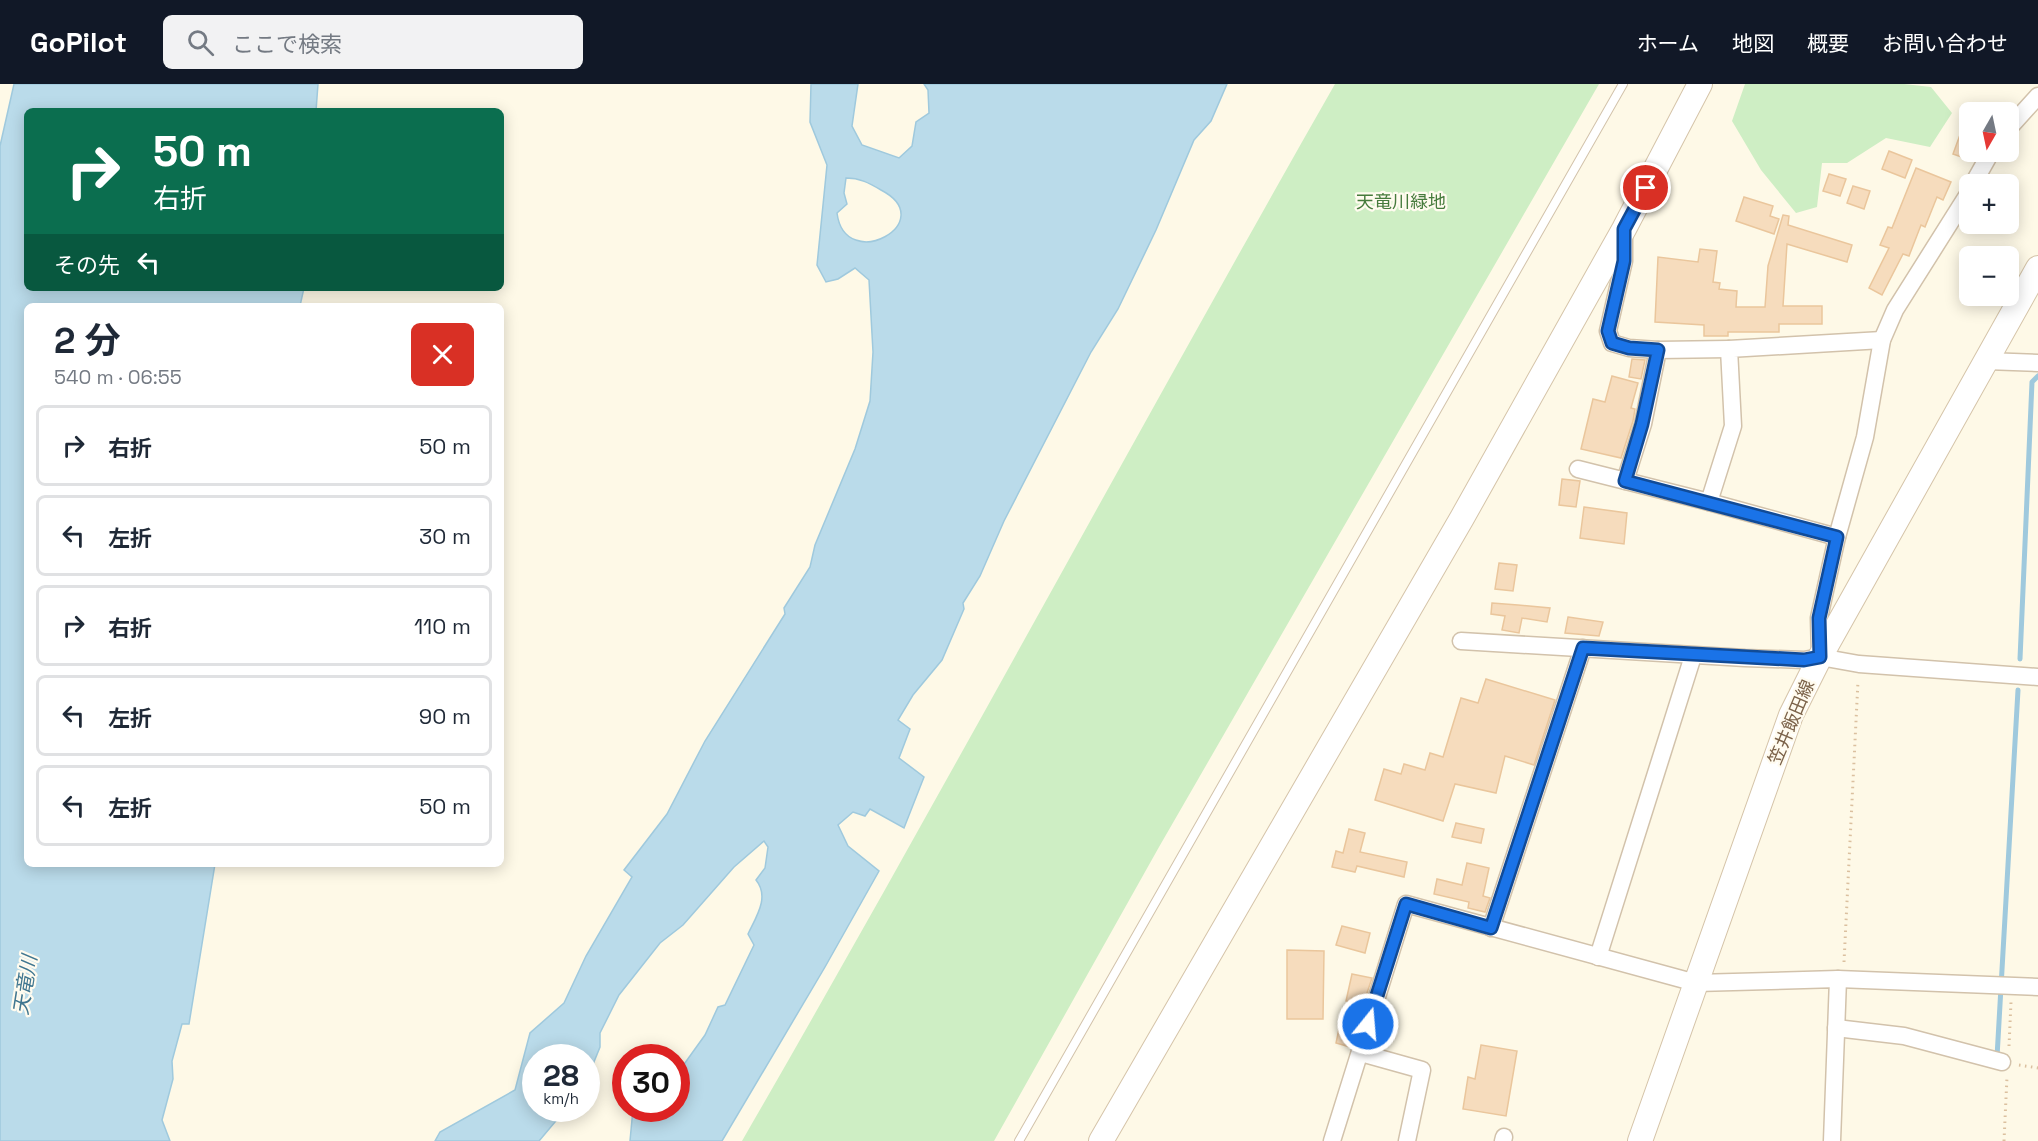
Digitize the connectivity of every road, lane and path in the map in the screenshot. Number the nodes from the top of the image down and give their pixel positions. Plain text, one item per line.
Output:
1 (1623, 84) edge
2 (1700, 84) edge
3 (2038, 96) edge
4 (2019, 117) edge
5 (1959, 208) edge
6 (1624, 229) junction
7 (2038, 268) edge
8 (1882, 340) junction
9 (1658, 350) junction
10 (1729, 350) junction
11 (1986, 361) junction
12 (2038, 363) edge
13 (1578, 469) dead end
14 (1625, 481) junction
15 (1709, 502) junction
16 (1837, 537) junction
17 (1461, 641) dead end
18 (1583, 648) junction
19 (1693, 656) junction
20 (1820, 657) junction
21 (1859, 664) junction
22 (2038, 677) edge
23 (1491, 928) junction
24 (1598, 957) junction
25 (1840, 979) junction
26 (1696, 983) junction
27 (2038, 987) edge
28 (1836, 1028) junction
29 (1361, 1053) junction
30 (1997, 1061) dead end
31 (1019, 1141) edge
32 (1101, 1141) edge
33 (1332, 1141) edge
34 (1407, 1141) edge
35 (1640, 1141) edge
36 (1832, 1141) edge

1 - 31 lane
2 - 6 street
3 - 4 street
5 - 8 street
6 - 9 street
6 - 32 street
7 - 11 street, 笠井飯田線
8 - 10 street
8 - 16 street
9 - 10 street
9 - 14 street
10 - 15 street
11 - 12 street
11 - 20 street, 笠井飯田線
13 - 14 street
14 - 15 street
15 - 16 street
16 - 20 street
17 - 18 street
18 - 19 street
18 - 23 street
19 - 20 street
19 - 24 street
20 - 21 street
20 - 26 street, 笠井飯田線
21 - 22 street
21 - 25 path
23 - 24 street
23 - 29 street
24 - 26 street
25 - 26 street
25 - 27 street
25 - 28 street
26 - 35 street, 笠井飯田線
28 - 30 street
28 - 36 street
29 - 33 street
29 - 34 street

